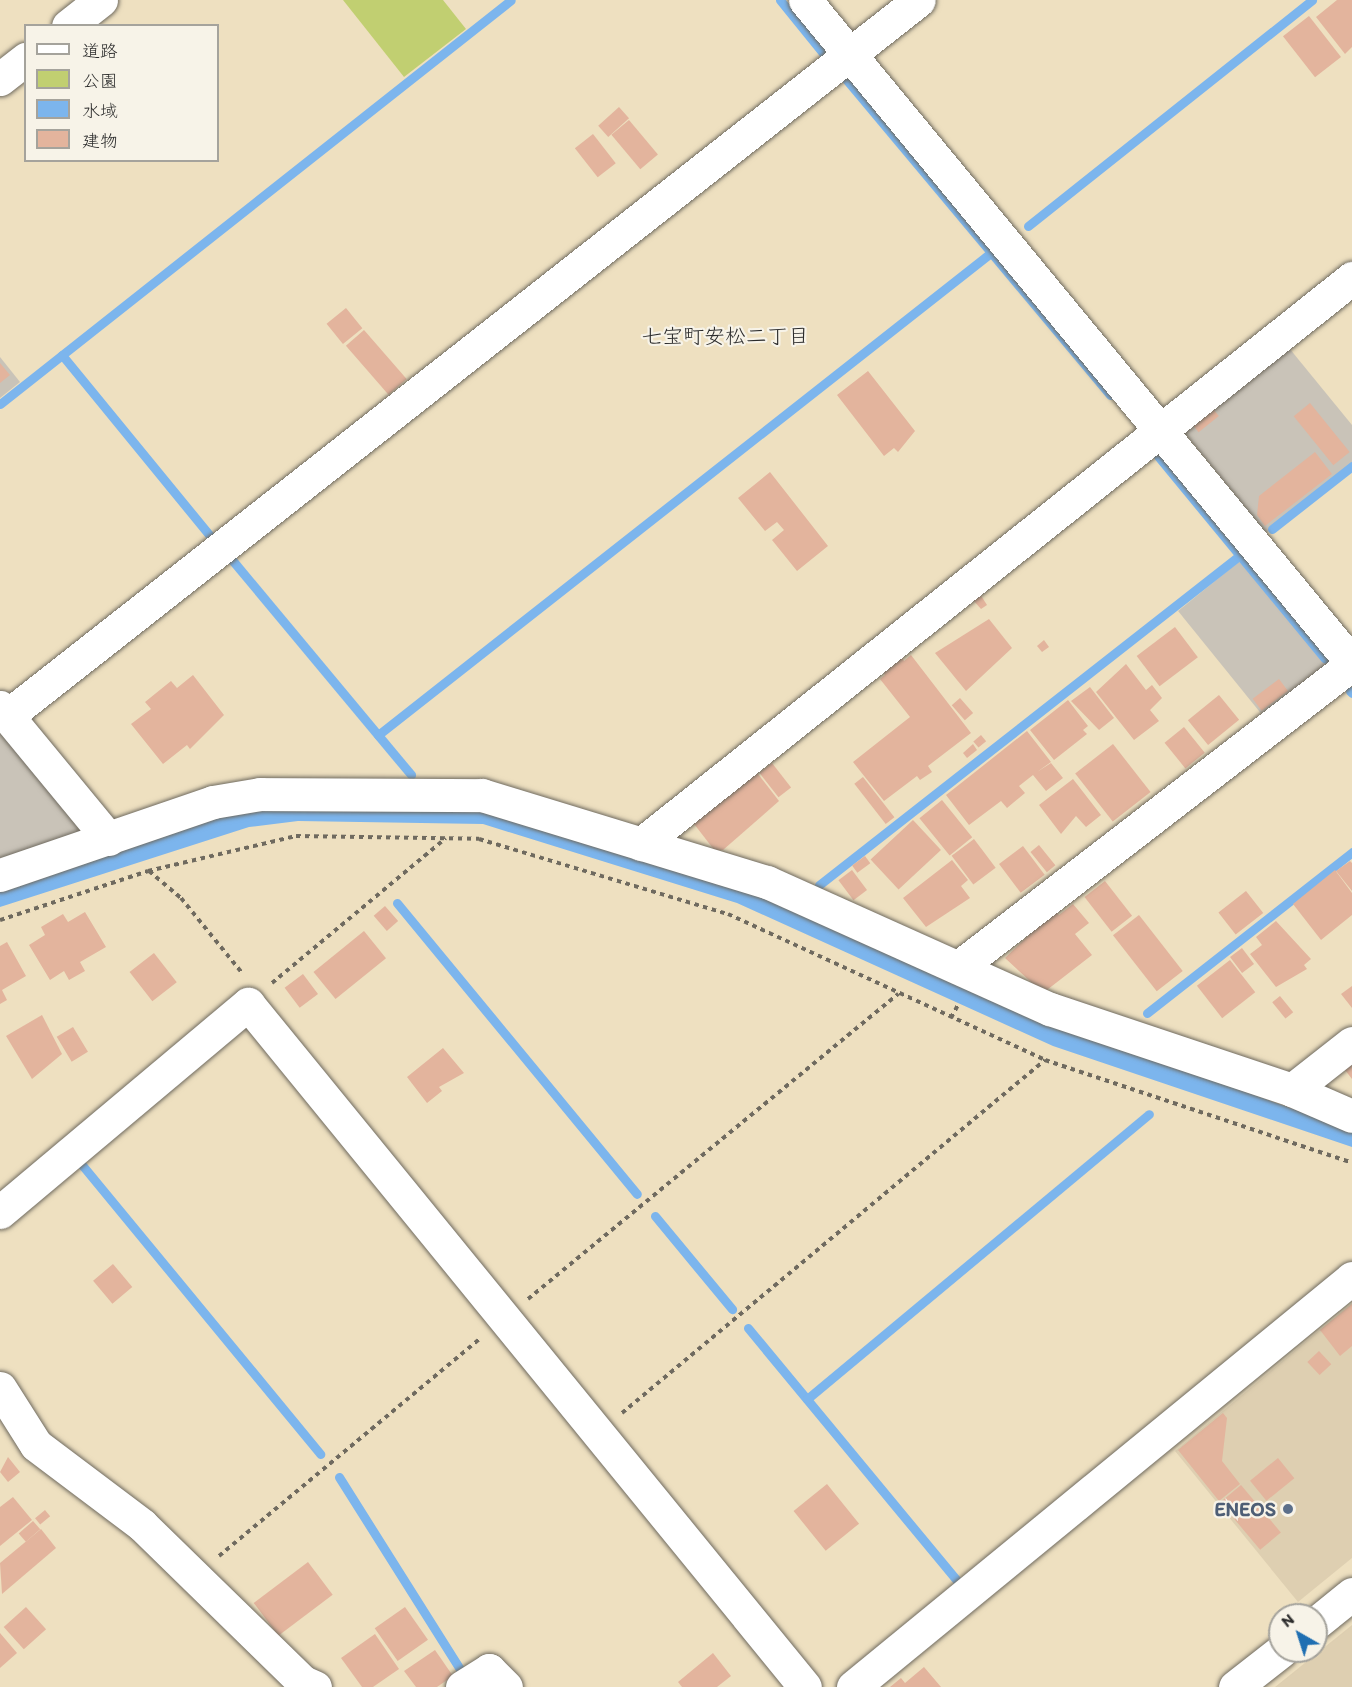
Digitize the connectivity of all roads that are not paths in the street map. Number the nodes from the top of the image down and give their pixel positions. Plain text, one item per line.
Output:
1 (100, 0) edge
2 (805, 0) edge
3 (920, 0) edge
4 (70, 24) edge
5 (850, 55) junction
6 (24, 61) edge
7 (0, 79) edge
8 (1352, 278) edge
9 (1160, 431) junction
10 (1352, 664) edge
11 (4, 711) edge
12 (109, 839) junction
13 (641, 844) junction
14 (0, 874) edge
15 (960, 966) junction
16 (1352, 1043) edge
17 (1292, 1090) junction
18 (1352, 1116) edge
19 (0, 1212) edge
20 (1352, 1278) edge
21 (0, 1388) edge
22 (1352, 1594) edge
23 (1328, 1613) edge
24 (1268, 1661) edge
25 (315, 1687) edge
26 (462, 1687) edge
27 (506, 1687) edge
28 (805, 1687) edge
29 (853, 1687) edge
30 (1235, 1687) edge

1 - 4 street
2 - 5 street
3 - 5 street
5 - 9 street
5 - 11 street
6 - 7 street
8 - 9 street
9 - 10 street
9 - 13 street
10 - 15 street
11 - 12 street
12 - 13 street
12 - 14 street
13 - 15 street
15 - 17 street
16 - 17 street
17 - 18 street
19 - 28 street
20 - 29 street
21 - 25 street
22 - 23 street
24 - 30 street
26 - 27 street

